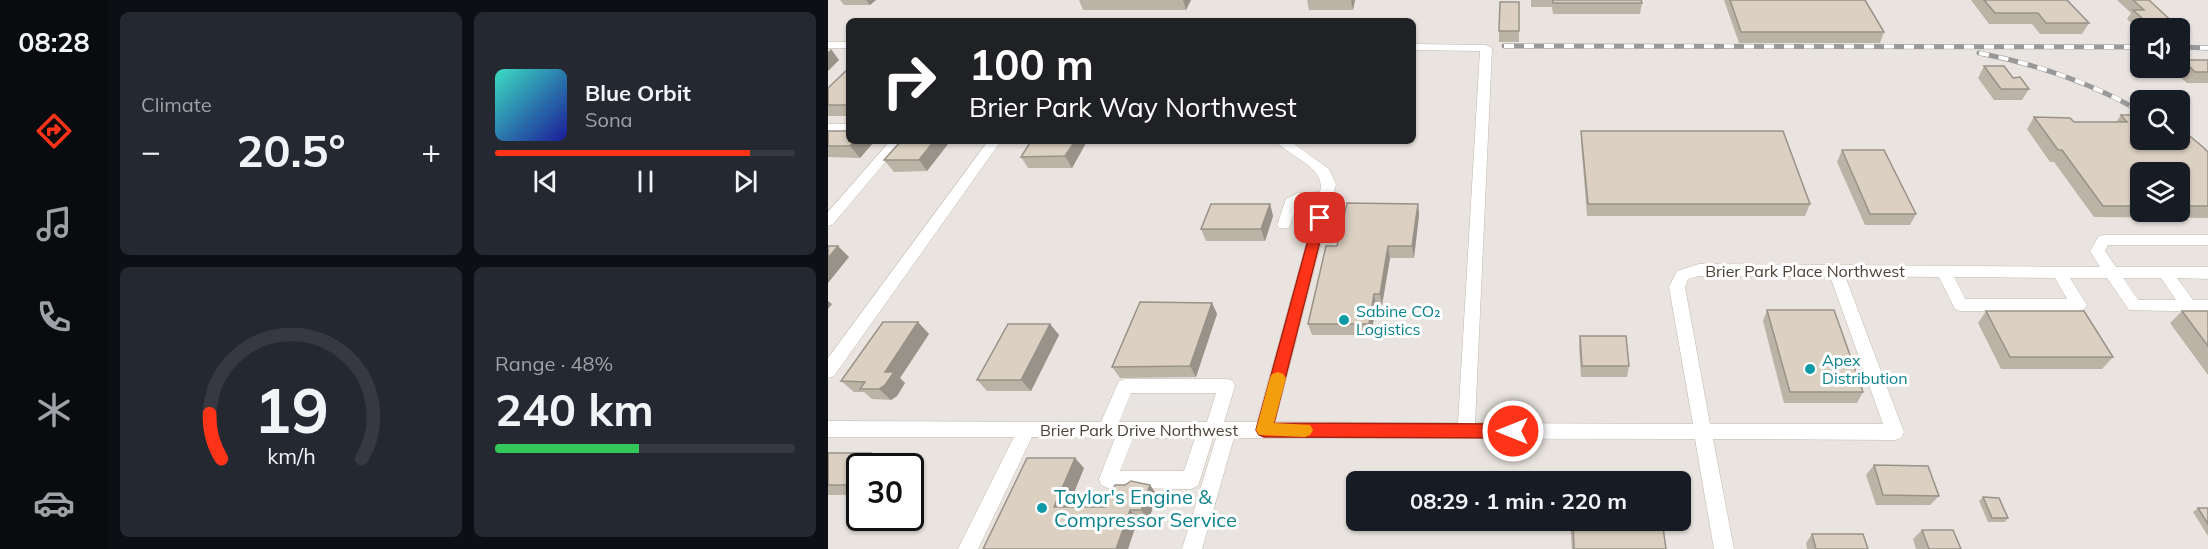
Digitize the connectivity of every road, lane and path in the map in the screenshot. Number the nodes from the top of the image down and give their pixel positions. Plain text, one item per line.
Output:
1 (828, 45) edge
2 (846, 45) edge
3 (1416, 47) edge
4 (828, 128) edge
5 (846, 128) edge
6 (894, 144) edge
7 (993, 144) edge
8 (1286, 144) edge
9 (1326, 196) junction
10 (828, 221) edge
11 (1284, 225) dead end
12 (2208, 240) edge
13 (1836, 271) junction
14 (1944, 272) junction
15 (2059, 272) junction
16 (2111, 273) junction
17 (2165, 273) junction
18 (2208, 273) edge
19 (2189, 306) junction
20 (2208, 306) edge
21 (828, 371) edge
22 (828, 429) edge
23 (1027, 429) junction
24 (1107, 429) junction
25 (1127, 429) junction
26 (1216, 430) junction
27 (1264, 430) junction
28 (1466, 431) junction
29 (1703, 431) junction
30 (968, 549) edge
31 (1192, 549) edge
32 (1724, 549) edge

1 - 2 street
3 - 28 street
4 - 5 street
6 - 10 street
7 - 21 street
8 - 9 street
9 - 11 street
9 - 27 street
12 - 16 street
13 - 14 street, Brier Park Place Northwest
13 - 29 street, Brier Park Place Northwest
13 - 29 street, Brier Park Drive Northwest
14 - 15 street, Brier Park Place Northwest
14 - 15 street
15 - 16 street, Brier Park Place Northwest
16 - 17 street, Brier Park Place Northwest
16 - 19 street
17 - 18 street, Brier Park Place Northwest
17 - 19 street
19 - 20 street
22 - 23 street, Brier Park Drive Northwest
23 - 24 street, Brier Park Drive Northwest
23 - 30 street
24 - 25 street, Brier Park Drive Northwest
24 - 26 street
25 - 26 street, Brier Park Drive Northwest
25 - 26 street
26 - 27 street, Brier Park Drive Northwest
26 - 31 street
27 - 28 street, Brier Park Drive Northwest
28 - 29 street, Brier Park Drive Northwest
29 - 32 street, Brier Park Place Northwest

